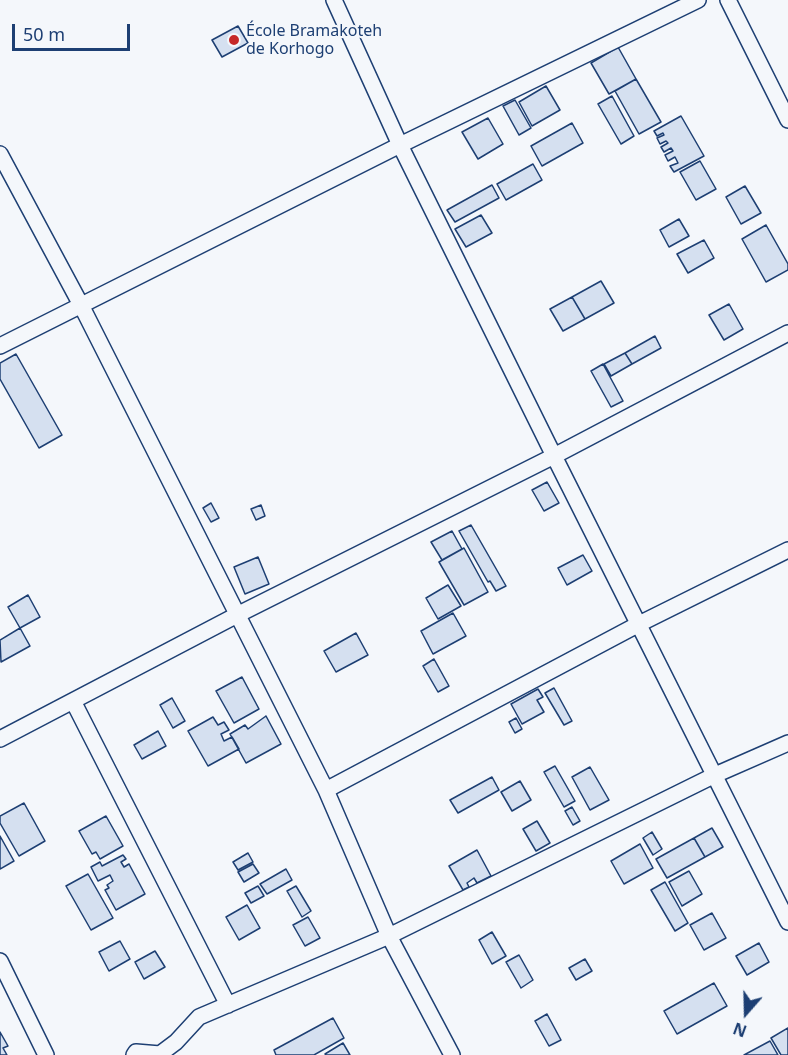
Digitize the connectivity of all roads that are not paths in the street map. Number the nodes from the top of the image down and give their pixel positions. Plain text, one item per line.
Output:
1 (334, 0) edge
2 (698, 0) edge
3 (728, 0) edge
4 (788, 120) edge
5 (400, 145) junction
6 (0, 154) edge
7 (81, 305) junction
8 (788, 333) edge
9 (0, 346) edge
10 (554, 456) junction
11 (788, 550) edge
12 (237, 615) junction
13 (639, 624) junction
14 (73, 701) junction
15 (0, 739) edge
16 (788, 742) edge
17 (715, 775) junction
18 (326, 789) junction
19 (788, 922) edge
20 (390, 936) junction
21 (0, 961) edge
22 (228, 1005) junction
23 (46, 1055) edge
24 (134, 1055) edge
25 (452, 1055) edge

1 - 5 street
2 - 5 street
3 - 4 street
5 - 7 street
5 - 10 street
6 - 7 street
7 - 9 street
7 - 12 street
8 - 10 street
10 - 12 street
10 - 13 street
11 - 13 street
12 - 14 street
12 - 18 street
13 - 17 street
13 - 18 street
14 - 15 street
14 - 22 street
16 - 17 street
17 - 19 street
17 - 20 street
18 - 20 street
20 - 22 street
20 - 25 street
21 - 23 street
22 - 24 street

